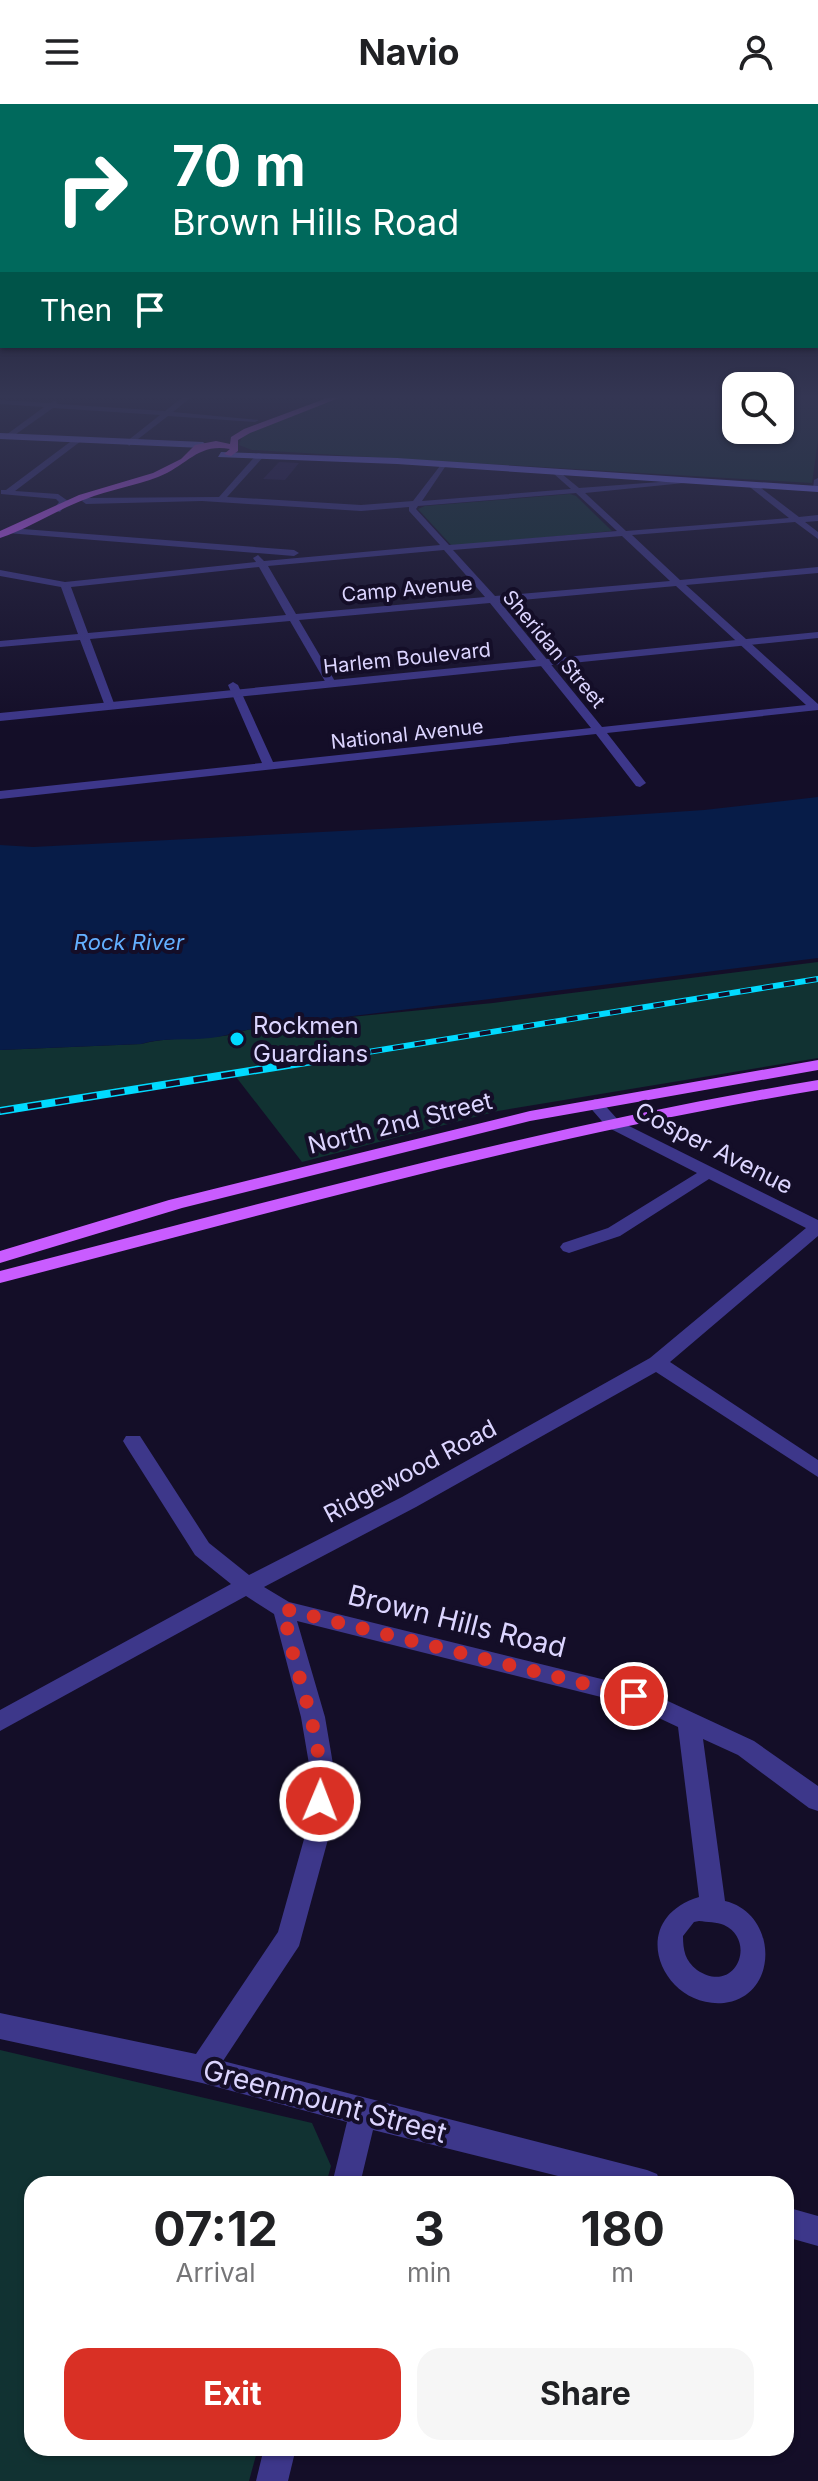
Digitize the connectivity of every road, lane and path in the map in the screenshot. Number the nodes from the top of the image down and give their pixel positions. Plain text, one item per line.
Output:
1 (62, 505) edge
2 (69, 505) edge
3 (309, 505) edge
4 (412, 505) joint
5 (593, 505) edge
6 (777, 505) edge
7 (57, 510) junction
8 (818, 518) edge
9 (797, 520) junction
10 (5, 533) edge
11 (625, 533) junction
12 (818, 536) edge
13 (449, 548) junction
14 (255, 550) junction
15 (340, 556) junction
16 (261, 565) junction
17 (818, 570) edge
18 (0, 573) edge
19 (678, 582) junction
20 (65, 585) junction
21 (490, 599) junction
22 (292, 617) junction
23 (818, 628) edge
24 (86, 635) junction
25 (818, 635) edge
26 (742, 639) junction
27 (0, 644) edge
28 (542, 659) junction
29 (328, 680) junction
30 (235, 689) junction
31 (109, 702) junction
32 (816, 707) edge
33 (0, 708) edge
34 (0, 717) edge
35 (598, 731) junction
36 (269, 767) junction
37 (640, 783) dead end
38 (0, 795) edge
39 (818, 1065) edge
40 (818, 1085) edge
41 (595, 1104) junction
42 (613, 1124) junction
43 (709, 1172) junction
44 (818, 1227) edge
45 (569, 1247) dead end
46 (0, 1257) edge
47 (0, 1277) edge
48 (657, 1363) junction
49 (133, 1441) dead end
50 (818, 1470) edge
51 (248, 1585) junction
52 (284, 1609) junction
53 (0, 1721) edge
54 (689, 1722) junction
55 (818, 1800) edge
56 (713, 1909) dead end
57 (0, 2026) edge
58 (202, 2069) junction
59 (363, 2113) junction
60 (348, 2176) edge
61 (615, 2176) edge
62 (794, 2224) edge
63 (818, 2231) edge
64 (278, 2456) edge
65 (272, 2481) edge

1 - 7 street
2 - 7 main road
3 - 4 street
4 - 13 street, Sheridan Street
5 - 11 street
6 - 9 street
7 - 10 main road
8 - 9 street
9 - 11 street
9 - 12 street
10 - 14 street
11 - 13 street
11 - 19 street
13 - 15 street
13 - 21 street, Sheridan Street
14 - 15 street
14 - 16 street
15 - 16 street
16 - 20 street
16 - 22 street
17 - 19 street, Camp Avenue
18 - 20 street
19 - 21 street, Camp Avenue
19 - 26 street
20 - 24 street
21 - 22 street, Camp Avenue
21 - 28 street, Sheridan Street
22 - 24 street, Camp Avenue
22 - 29 street
23 - 26 street, Harlem Boulevard
24 - 27 street, Camp Avenue
24 - 31 street
25 - 26 street, Harlem Boulevard
26 - 28 street, Harlem Boulevard
26 - 32 street
28 - 29 street, Harlem Boulevard
28 - 35 street, Sheridan Street
29 - 30 street, Harlem Boulevard
30 - 31 street, Harlem Boulevard
30 - 36 street
31 - 33 street, Harlem Boulevard
31 - 34 street, Harlem Boulevard
32 - 35 street, National Avenue
35 - 36 street, National Avenue
35 - 37 street, Sheridan Street
36 - 38 street, National Avenue
39 - 41 main road, North 2nd Street
40 - 42 main road, North 2nd Street
41 - 42 street, Cosper Avenue
41 - 46 main road, North 2nd Street
42 - 43 street, Cosper Avenue
42 - 47 main road, North 2nd Street
43 - 44 street, Cosper Avenue
43 - 45 street
44 - 48 street, Ridgewood Road
48 - 50 street
48 - 51 street, Ridgewood Road
49 - 51 street, Brown Hills Road
51 - 52 street, Brown Hills Road
51 - 53 street, Ridgewood Road
52 - 54 street, Brown Hills Road
52 - 58 street
54 - 55 street, Brown Hills Road
54 - 56 street
57 - 58 street, Greenmount Street
58 - 59 street, Greenmount Street
59 - 60 street
59 - 61 street, Greenmount Street
62 - 63 street
64 - 65 street

